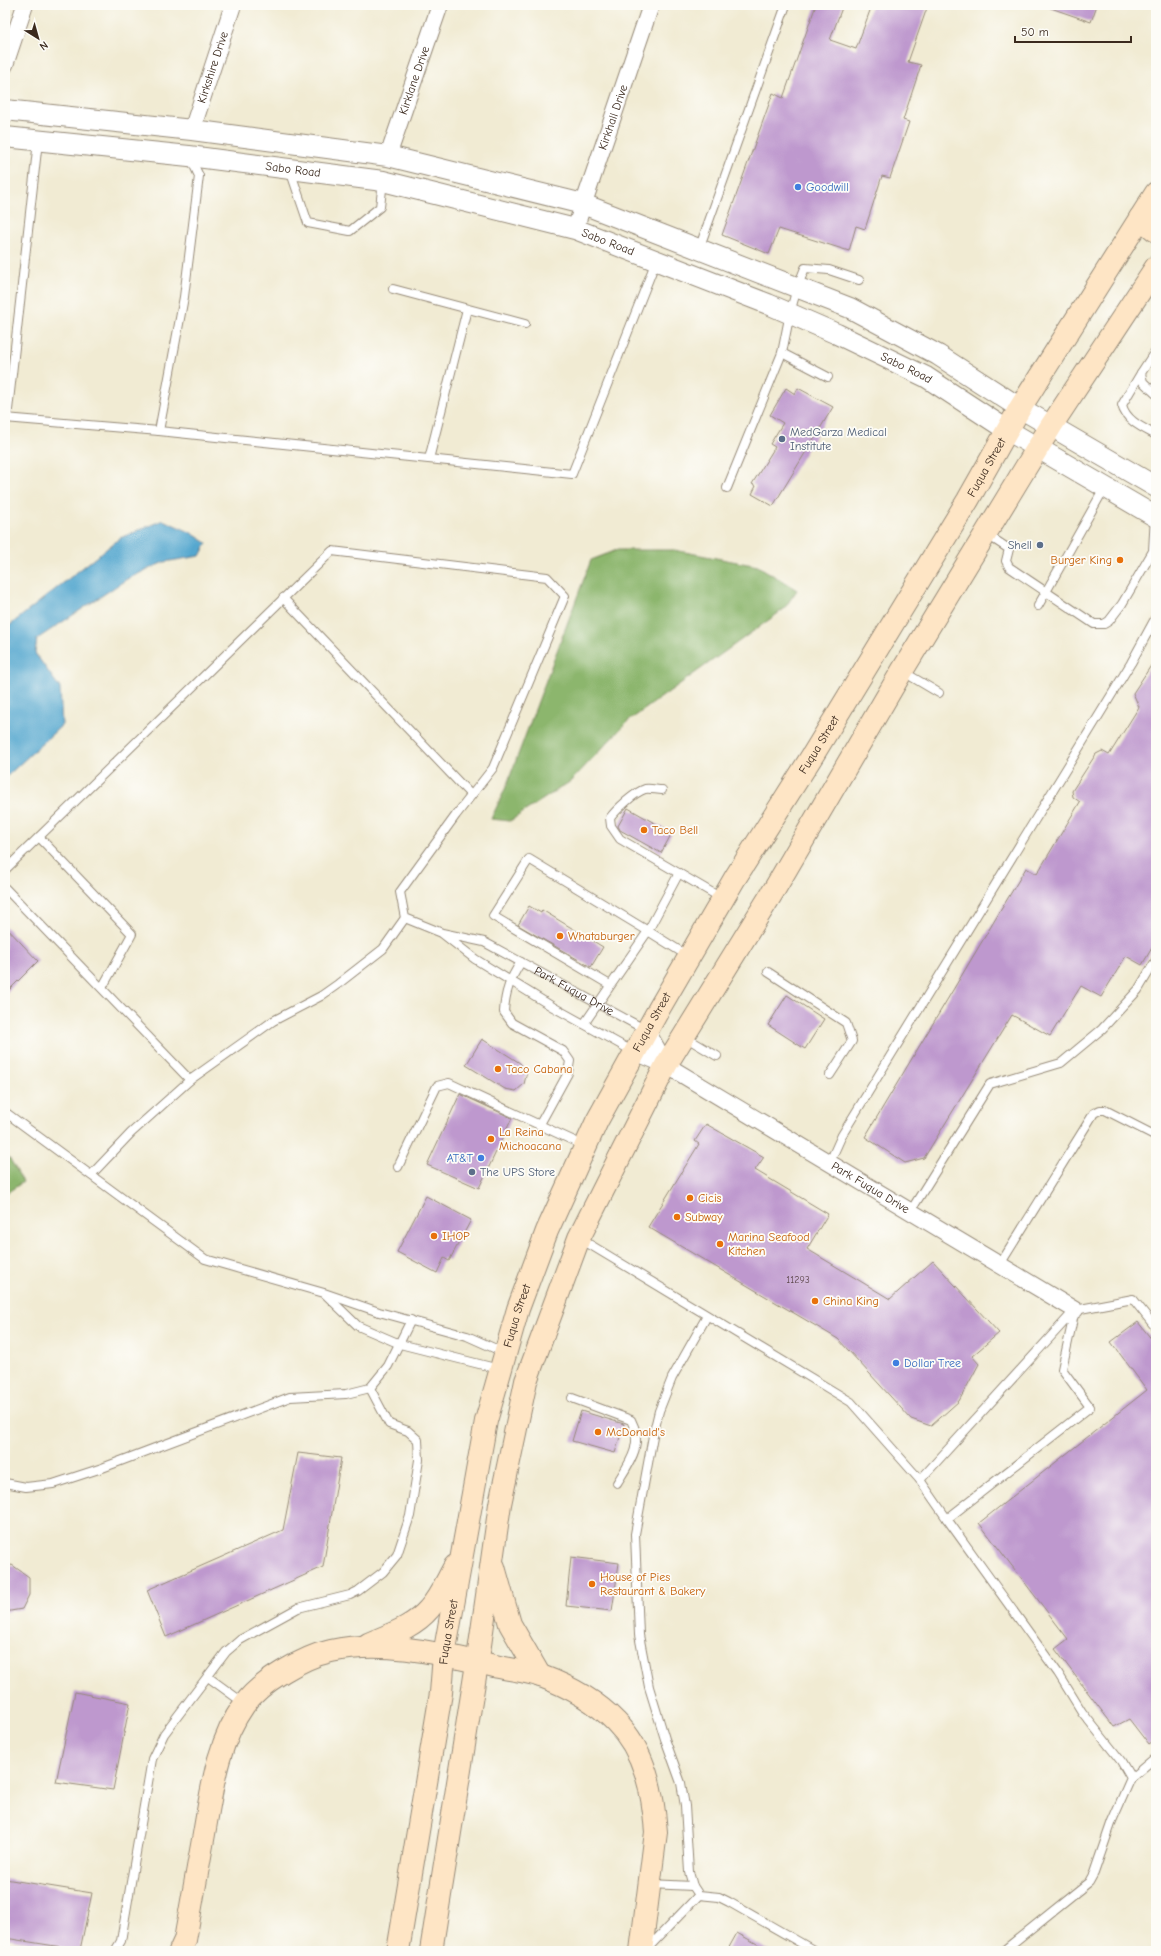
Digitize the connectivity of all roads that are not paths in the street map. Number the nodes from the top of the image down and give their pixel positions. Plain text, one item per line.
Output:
1 (25, 5) edge
2 (234, 5) edge
3 (440, 5) edge
4 (651, 5) edge
5 (786, 5) edge
6 (5, 66) edge
7 (5, 110) edge
8 (192, 130) junction
9 (5, 136) edge
10 (38, 140) junction
11 (189, 156) junction
12 (388, 156) junction
13 (290, 169) junction
14 (383, 181) junction
15 (1156, 193) edge
16 (583, 204) junction
17 (1148, 225) edge
18 (575, 229) junction
19 (699, 249) junction
20 (656, 260) junction
21 (1156, 267) edge
22 (859, 280) dead end
23 (392, 288) dead end
24 (797, 288) junction
25 (467, 309) junction
26 (790, 313) junction
27 (525, 324) dead end
28 (1156, 350) edge
29 (782, 353) junction
30 (1141, 373) junction
31 (828, 377) dead end
32 (1156, 394) edge
33 (1020, 408) junction
34 (6, 418) edge
35 (1051, 426) junction
36 (1007, 430) junction
37 (159, 431) junction
38 (1156, 435) edge
39 (1038, 448) junction
40 (429, 459) junction
41 (1156, 486) edge
42 (1105, 487) junction
43 (727, 488) dead end
44 (1156, 516) edge
45 (986, 534) junction
46 (1046, 591) junction
47 (283, 598) junction
48 (1038, 606) dead end
49 (1156, 617) edge
50 (873, 656) junction
51 (902, 671) junction
52 (939, 693) dead end
53 (662, 790) dead end
54 (471, 795) junction
55 (39, 837) junction
56 (5, 870) edge
57 (679, 873) junction
58 (5, 888) edge
59 (722, 899) junction
60 (405, 918) junction
61 (648, 931) junction
62 (442, 933) junction
63 (689, 956) junction
64 (1156, 960) edge
65 (521, 962) junction
66 (768, 972) dead end
67 (510, 979) junction
68 (610, 985) junction
69 (102, 988) junction
70 (597, 1003) junction
71 (584, 1024) junction
72 (647, 1031) junction
73 (684, 1036) junction
74 (634, 1052) junction
75 (718, 1056) dead end
76 (666, 1065) junction
77 (830, 1075) dead end
78 (190, 1080) junction
79 (5, 1112) edge
80 (540, 1124) junction
81 (1156, 1136) edge
82 (585, 1146) junction
83 (829, 1164) junction
84 (398, 1167) dead end
85 (92, 1175) junction
86 (910, 1212) junction
87 (546, 1231) junction
88 (579, 1238) junction
89 (999, 1266) junction
90 (324, 1293) junction
91 (1075, 1310) junction
92 (707, 1316) junction
93 (411, 1320) junction
94 (1156, 1328) edge
95 (400, 1344) junction
96 (503, 1361) junction
97 (533, 1361) junction
98 (370, 1388) junction
99 (572, 1398) dead end
100 (920, 1480) junction
101 (5, 1483) edge
102 (617, 1483) dead end
103 (947, 1519) junction
104 (462, 1555) junction
105 (492, 1558) junction
106 (362, 1647) junction
107 (444, 1655) junction
108 (477, 1661) junction
109 (540, 1676) junction
110 (208, 1677) junction
111 (245, 1704) junction
112 (1156, 1757) edge
113 (1131, 1778) junction
114 (649, 1884) junction
115 (693, 1886) junction
116 (698, 1894) junction
117 (115, 1951) edge
118 (180, 1951) edge
119 (398, 1951) edge
120 (431, 1951) edge
121 (641, 1951) edge
122 (644, 1951) edge
123 (815, 1951) edge
124 (1003, 1951) edge

1 - 6 street
2 - 8 street, Kirkshire Drive
3 - 12 street, Kirklane Drive
4 - 16 street, Kirkhall Drive
5 - 19 lane
7 - 8 street
8 - 11 street
8 - 12 street
9 - 10 street, Sabo Road
10 - 11 street, Sabo Road
10 - 34 lane
11 - 13 street, Sabo Road
11 - 37 lane
12 - 14 street
12 - 16 street
13 - 14 street, Sabo Road
13 - 14 lane
14 - 18 street, Sabo Road
15 - 17 main road, Fuqua Street
16 - 18 street, Kirkhall Drive
16 - 19 street
17 - 33 main road, Fuqua Street
18 - 20 street, Sabo Road
19 - 24 street
20 - 26 street, Sabo Road
20 - 40 lane
21 - 35 main road
22 - 24 lane
23 - 25 lane
24 - 26 lane
24 - 33 street
25 - 27 lane
25 - 40 lane
26 - 29 lane
26 - 36 street, Sabo Road
28 - 30 lane
29 - 31 lane
29 - 43 lane
30 - 32 lane
30 - 38 lane
33 - 35 street
33 - 36 main road, Fuqua Street
34 - 37 lane
35 - 39 main road
35 - 41 street
36 - 39 street, Sabo Road
36 - 50 main road, Fuqua Street
37 - 40 lane
39 - 42 street, Sabo Road
39 - 45 main road
42 - 44 street, Sabo Road
42 - 46 lane
44 - 46 lane
45 - 46 lane
45 - 51 main road
46 - 48 lane
47 - 54 lane
47 - 54 lane
47 - 55 lane
49 - 83 lane
50 - 51 main road
50 - 59 main road, Fuqua Street
51 - 52 lane
51 - 73 main road
53 - 57 lane
54 - 60 lane
55 - 56 lane
55 - 69 lane
57 - 59 lane
57 - 61 lane
58 - 69 lane
59 - 63 main road, Fuqua Street
60 - 62 lane
60 - 78 lane
61 - 63 lane
61 - 68 lane
61 - 68 lane
62 - 65 lane, Park Fuqua Drive
62 - 67 lane, Park Fuqua Drive
63 - 72 main road, Fuqua Street
64 - 86 lane
65 - 67 lane
65 - 70 lane, Park Fuqua Drive
66 - 77 lane
67 - 71 lane, Park Fuqua Drive
67 - 80 lane
68 - 70 lane
69 - 78 lane
70 - 71 lane
70 - 72 lane, Park Fuqua Drive
71 - 74 lane, Park Fuqua Drive
72 - 74 main road, Fuqua Street
72 - 76 street, Park Fuqua Drive
73 - 75 lane
73 - 76 main road
74 - 76 street, Park Fuqua Drive
74 - 82 main road, Fuqua Street
76 - 83 street, Park Fuqua Drive
76 - 88 main road
78 - 85 lane
79 - 85 lane
80 - 82 lane
80 - 84 lane
81 - 89 lane
82 - 87 main road, Fuqua Street
83 - 86 street, Park Fuqua Drive
85 - 90 lane
86 - 89 street, Park Fuqua Drive
87 - 88 main road
87 - 96 main road, Fuqua Street
88 - 92 lane
88 - 97 main road
89 - 91 street, Park Fuqua Drive
90 - 93 lane
90 - 95 lane
91 - 94 lane
91 - 100 lane
91 - 103 lane
92 - 100 lane
92 - 115 lane
93 - 95 lane
93 - 96 lane
95 - 96 lane
95 - 98 lane
96 - 97 main road
96 - 104 main road, Fuqua Street
97 - 105 main road
98 - 101 lane
98 - 110 lane
99 - 102 lane
100 - 103 lane
103 - 113 lane
104 - 106 main road
104 - 107 main road, Fuqua Street
105 - 108 main road
105 - 109 main road
106 - 107 main road
106 - 111 main road
107 - 108 main road
107 - 119 main road, Fuqua Street
108 - 109 main road
108 - 120 main road
109 - 114 main road
110 - 111 lane
110 - 117 lane
111 - 118 main road
112 - 113 lane
113 - 124 lane
114 - 115 lane
114 - 121 main road
115 - 116 lane
116 - 122 lane
116 - 123 lane

